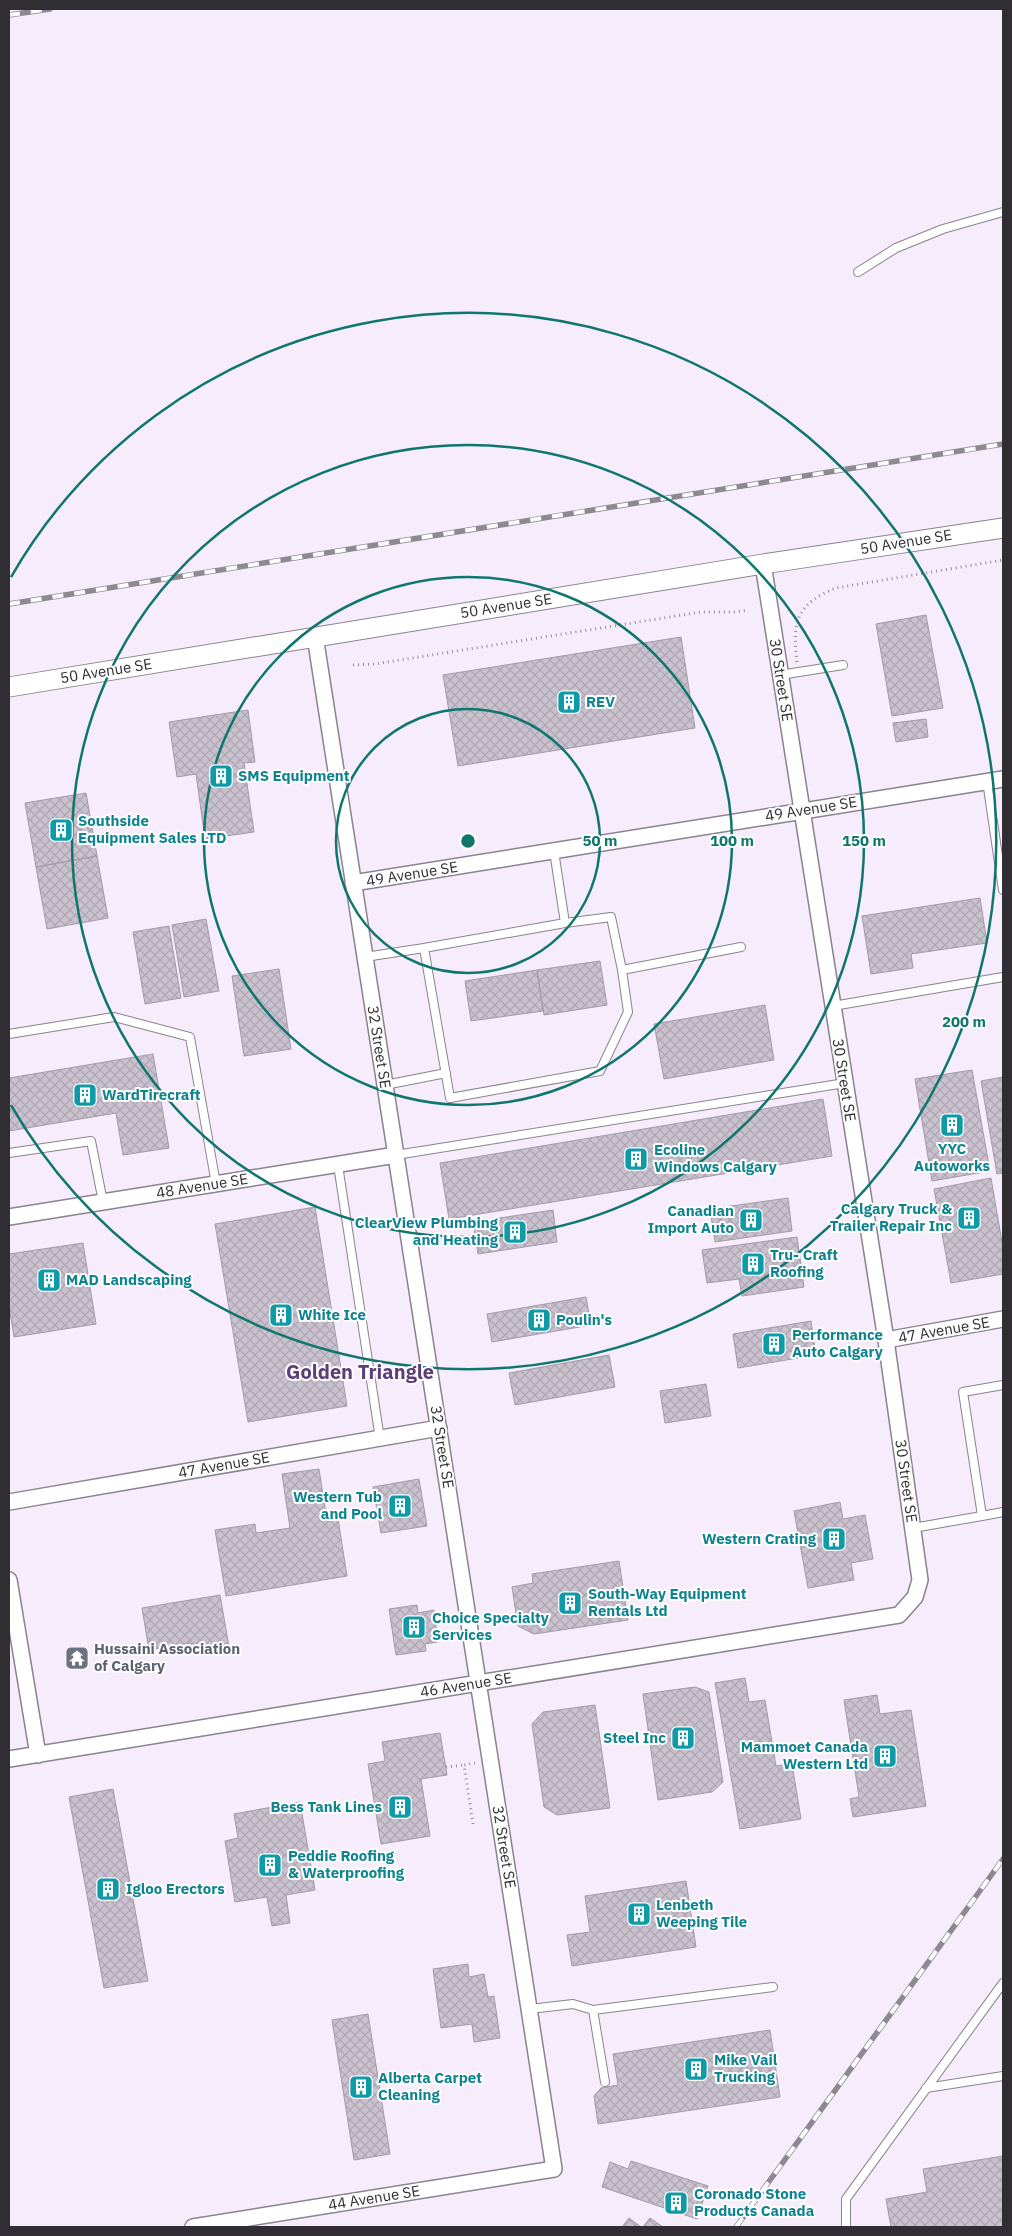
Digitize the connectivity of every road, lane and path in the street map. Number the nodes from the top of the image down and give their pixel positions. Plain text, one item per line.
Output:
1 (1003, 212) edge
2 (858, 272) dead end
3 (1003, 528) edge
4 (1003, 560) edge
5 (763, 564) junction
6 (748, 610) dead end
7 (315, 636) junction
8 (353, 665) dead end
9 (843, 665) dead end
10 (798, 672) junction
11 (780, 675) junction
12 (9, 686) edge
13 (1003, 779) edge
14 (987, 781) junction
15 (801, 811) junction
16 (1000, 846) edge
17 (554, 851) junction
18 (353, 884) junction
19 (1003, 890) edge
20 (565, 923) junction
21 (424, 948) junction
22 (741, 948) dead end
23 (365, 957) junction
24 (622, 970) junction
25 (1003, 977) edge
26 (832, 1006) junction
27 (9, 1034) edge
28 (446, 1073) junction
29 (845, 1083) junction
30 (385, 1085) junction
31 (9, 1153) edge
32 (396, 1155) junction
33 (338, 1165) junction
34 (216, 1184) junction
35 (103, 1202) junction
36 (9, 1217) edge
37 (1003, 1319) edge
38 (886, 1340) junction
39 (1003, 1385) edge
40 (439, 1428) junction
41 (380, 1439) junction
42 (9, 1502) edge
43 (1003, 1512) edge
44 (982, 1516) junction
45 (913, 1528) junction
46 (9, 1580) edge
47 (915, 1597) joint
48 (478, 1683) junction
49 (38, 1755) junction
50 (9, 1759) edge
51 (478, 1762) dead end
52 (464, 1765) junction
53 (446, 1767) dead end
54 (473, 1824) dead end
55 (1003, 1982) edge
56 (773, 1987) dead end
57 (530, 2010) junction
58 (593, 2010) junction
59 (1003, 2076) edge
60 (605, 2082) dead end
61 (926, 2088) junction
62 (554, 2169) joint
63 (193, 2227) edge
64 (846, 2227) edge

1 - 2 lane
3 - 5 street, 50 Avenue SE
4 - 10 path
5 - 7 street, 50 Avenue SE
5 - 11 street, 30 Street SE
6 - 8 path
7 - 12 street, 50 Avenue SE
7 - 18 street, 32 Street SE
9 - 10 lane
10 - 11 lane
11 - 15 street, 30 Street SE
13 - 14 street, 49 Avenue SE
14 - 15 street, 49 Avenue SE
14 - 16 lane
15 - 17 street, 49 Avenue SE
15 - 26 street, 30 Street SE
16 - 19 lane
17 - 18 street, 49 Avenue SE
17 - 20 lane
18 - 23 street, 32 Street SE
20 - 21 lane
20 - 24 lane
21 - 23 lane
21 - 28 lane
22 - 24 lane
23 - 30 street, 32 Street SE
24 - 28 lane
25 - 26 lane
26 - 29 street, 30 Street SE
27 - 34 lane
28 - 30 lane
29 - 32 lane
29 - 38 street, 30 Street SE
30 - 32 street, 32 Street SE
31 - 35 lane
32 - 33 street, 48 Avenue SE
32 - 40 street, 32 Street SE
33 - 34 street, 48 Avenue SE
33 - 41 lane
34 - 35 street, 48 Avenue SE
35 - 36 street, 48 Avenue SE
37 - 38 street, 47 Avenue SE
38 - 45 street, 30 Street SE
39 - 44 lane
40 - 41 street, 47 Avenue SE
40 - 48 street, 32 Street SE
41 - 42 street, 47 Avenue SE
43 - 44 lane
44 - 45 lane
45 - 47 street, 30 Street SE
46 - 49 street
47 - 48 street, 46 Avenue SE
48 - 49 street, 46 Avenue SE
48 - 57 street, 32 Street SE
49 - 50 street, 46 Avenue SE
51 - 52 path
52 - 53 path
52 - 54 path
55 - 61 lane
56 - 58 lane
57 - 58 lane
57 - 62 street, 32 Street SE
58 - 60 lane
59 - 61 lane
61 - 64 lane
62 - 63 street, 44 Avenue SE

